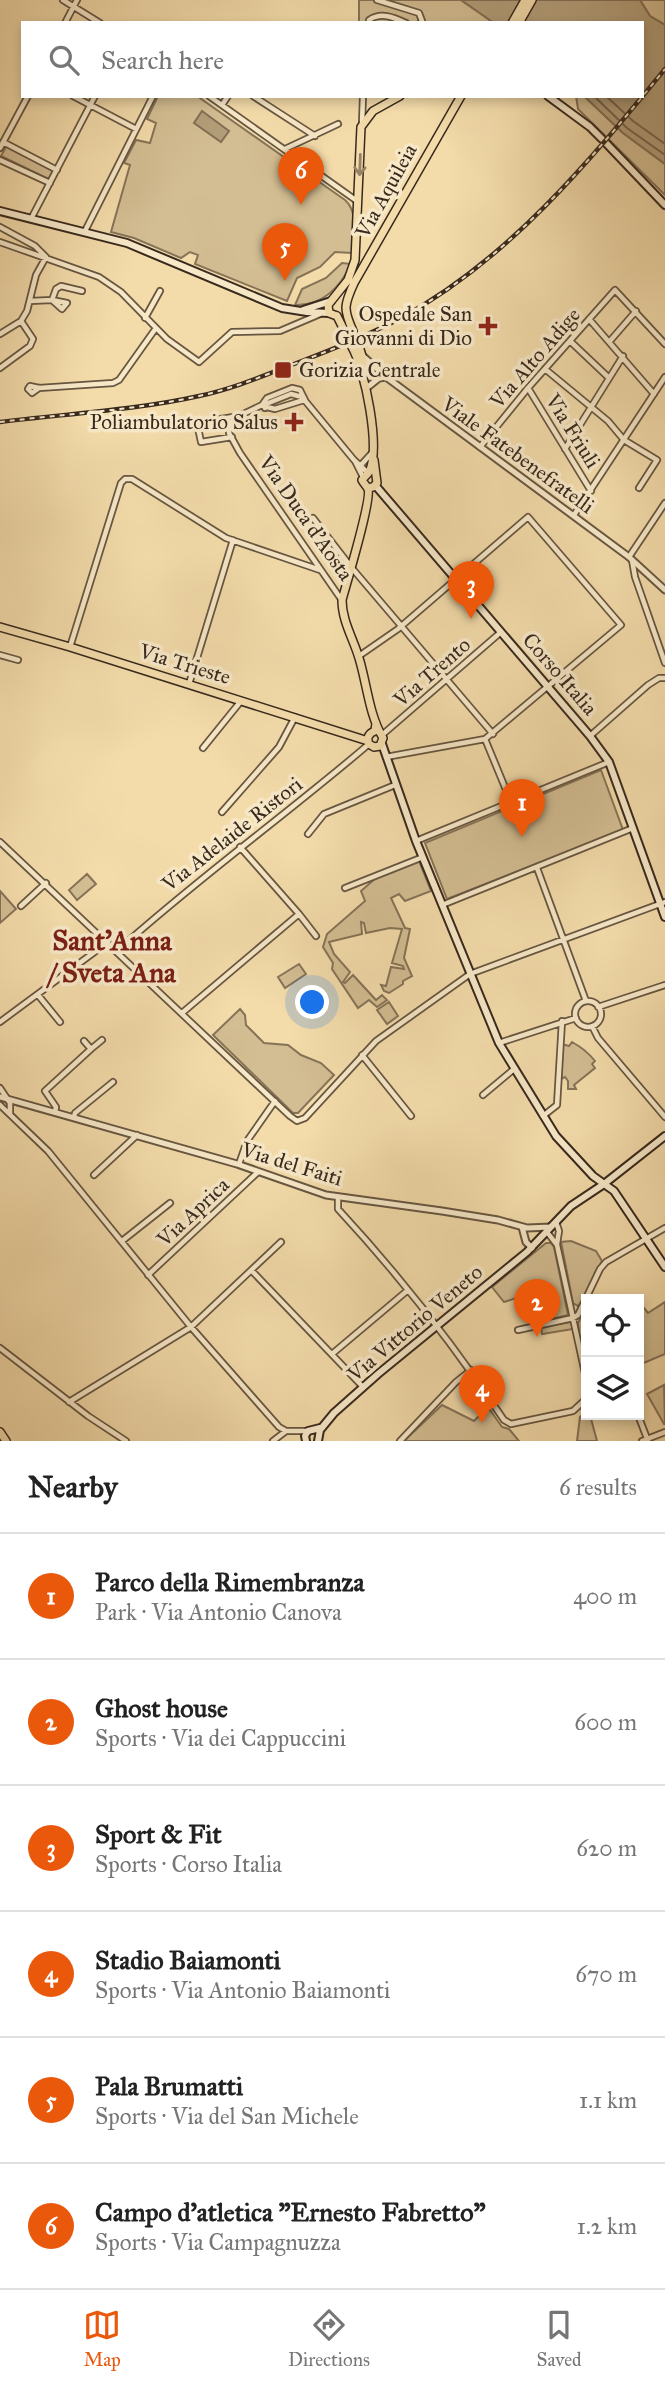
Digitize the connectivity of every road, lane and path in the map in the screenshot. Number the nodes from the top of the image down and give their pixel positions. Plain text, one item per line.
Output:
1 (63, 0) edge
2 (77, 0) edge
3 (377, 0) edge
4 (526, 0) edge
5 (532, 0) edge
6 (73, 6) junction
7 (66, 21) edge
8 (97, 21) edge
9 (369, 21) edge
10 (401, 21) edge
11 (422, 21) edge
12 (513, 21) edge
13 (520, 21) edge
14 (26, 98) edge
15 (76, 98) edge
16 (94, 98) edge
17 (152, 98) edge
18 (212, 98) edge
19 (227, 98) edge
20 (256, 98) edge
21 (363, 98) edge
22 (396, 98) edge
23 (460, 98) edge
24 (551, 98) edge
25 (222, 105) junction
26 (90, 106) junction
27 (338, 124) dead end
28 (361, 127) junction
29 (136, 129) junction
30 (315, 136) junction
31 (3, 142) junction
32 (0, 148) edge
33 (285, 149) junction
34 (0, 160) edge
35 (57, 170) junction
36 (50, 183) junction
37 (359, 203) junction
38 (665, 205) edge
39 (0, 211) edge
40 (32, 217) junction
41 (0, 227) edge
42 (85, 231) junction
43 (0, 242) edge
44 (46, 257) junction
45 (160, 290) dead end
46 (82, 291) dead end
47 (333, 300) junction
48 (30, 301) junction
49 (298, 311) junction
50 (636, 311) junction
51 (335, 312) junction
52 (145, 317) junction
53 (589, 319) junction
54 (21, 321) junction
55 (156, 328) junction
56 (349, 333) dead end
57 (0, 334) edge
58 (570, 341) junction
59 (610, 341) junction
60 (665, 344) edge
61 (623, 356) junction
62 (364, 357) junction
63 (0, 368) edge
64 (545, 369) junction
65 (386, 377) junction
66 (608, 377) junction
67 (665, 377) edge
68 (369, 386) junction
69 (39, 388) dead end
70 (528, 388) junction
71 (654, 394) junction
72 (590, 406) junction
73 (230, 418) junction
74 (232, 437) junction
75 (624, 440) junction
76 (480, 447) junction
77 (565, 449) junction
78 (371, 454) junction
79 (354, 460) junction
80 (360, 465) junction
81 (369, 476) junction
82 (372, 487) junction
83 (639, 488) dead end
84 (591, 491) junction
85 (665, 503) edge
86 (574, 515) junction
87 (313, 518) dead end
88 (233, 540) junction
89 (630, 558) junction
90 (351, 567) junction
91 (320, 570) junction
92 (455, 579) junction
93 (665, 590) edge
94 (342, 600) junction
95 (401, 626) junction
96 (0, 628) edge
97 (501, 632) junction
98 (70, 647) junction
99 (0, 655) edge
100 (359, 656) junction
101 (18, 660) dead end
102 (665, 663) edge
103 (665, 678) edge
104 (447, 681) junction
105 (189, 684) junction
106 (548, 686) junction
107 (241, 700) junction
108 (295, 717) junction
109 (493, 734) junction
110 (590, 736) junction
111 (374, 737) junction
112 (485, 739) junction
113 (203, 748) dead end
114 (386, 757) junction
115 (609, 762) junction
116 (390, 772) junction
117 (395, 785) junction
118 (511, 802) junction
119 (222, 811) dead end
120 (633, 828) junction
121 (308, 834) dead end
122 (416, 841) junction
123 (0, 842) edge
124 (240, 847) junction
125 (423, 857) junction
126 (537, 868) junction
127 (46, 883) junction
128 (345, 888) dead end
129 (663, 903) edge
130 (442, 905) junction
131 (21, 906) dead end
132 (299, 914) junction
133 (665, 917) edge
134 (316, 936) dead end
135 (562, 940) junction
136 (108, 942) junction
137 (117, 951) junction
138 (470, 974) junction
139 (665, 985) edge
140 (38, 995) junction
141 (586, 1001) junction
142 (598, 1007) junction
143 (182, 1013) junction
144 (576, 1017) junction
145 (562, 1021) junction
146 (0, 1022) edge
147 (60, 1022) dead end
148 (592, 1026) junction
149 (102, 1040) dead end
150 (85, 1041) dead end
151 (499, 1043) junction
152 (91, 1049) junction
153 (362, 1055) junction
154 (514, 1069) junction
155 (113, 1082) dead end
156 (0, 1088) edge
157 (483, 1095) dead end
158 (6, 1099) edge
159 (275, 1101) junction
160 (2, 1106) edge
161 (55, 1112) junction
162 (10, 1114) junction
163 (411, 1116) dead end
164 (543, 1116) junction
165 (74, 1117) junction
166 (665, 1117) edge
167 (137, 1134) junction
168 (665, 1136) edge
169 (239, 1164) junction
170 (258, 1172) junction
171 (94, 1175) dead end
172 (604, 1184) junction
173 (338, 1197) junction
174 (170, 1203) dead end
175 (524, 1228) junction
176 (549, 1230) junction
177 (664, 1232) edge
178 (646, 1240) junction
179 (122, 1241) junction
180 (281, 1242) dead end
181 (557, 1245) junction
182 (532, 1248) junction
183 (665, 1267) edge
184 (251, 1271) junction
185 (148, 1275) junction
186 (408, 1290) junction
187 (573, 1318) junction
188 (436, 1326) junction
189 (191, 1327) junction
190 (518, 1330) dead end
191 (0, 1348) edge
192 (332, 1354) junction
193 (581, 1357) edge
194 (471, 1370) junction
195 (364, 1388) junction
196 (69, 1402) junction
197 (581, 1403) edge
198 (639, 1420) edge
199 (286, 1431) junction
200 (0, 1432) edge
201 (298, 1432) junction
202 (665, 1432) edge
203 (318, 1435) edge
204 (305, 1440) edge
205 (645, 1440) edge
206 (6, 1441) edge
207 (126, 1441) edge
208 (273, 1441) edge
209 (400, 1441) edge

1 - 6 street
2 - 6 street
3 - 11 street
4 - 12 main road
5 - 13 main road
6 - 7 street
6 - 8 street
9 - 10 street
14 - 31 street
15 - 26 street
16 - 26 street
17 - 29 street
18 - 25 street
19 - 25 street
20 - 30 street
21 - 28 street
22 - 28 main road
23 - 51 main road, Via Aquileia
24 - 38 main road
25 - 33 street
26 - 29 street
26 - 35 street
27 - 30 street
28 -> 37 main road
29 - 42 street
30 - 33 street
31 - 32 street
31 - 35 street
33 - 37 street
34 - 36 street
35 - 36 street
36 - 40 street
37 - 47 main road
39 - 40 main road
40 - 42 main road
41 - 44 street
42 - 49 main road
43 - 44 street
44 - 48 street
44 - 52 street
45 - 52 street
46 - 48 street
47 - 49 main road
47 - 51 main road
47 - 51 main road
48 - 54 street
49 - 51 main road
50 - 53 street, Via Alto Adige
50 - 59 street
50 - 60 street
51 - 55 street
51 - 56 main road
52 - 55 street
53 - 58 street, Via Alto Adige
53 - 59 street
54 - 57 street
54 - 63 street
55 - 69 street
58 - 64 street, Via Alto Adige
58 - 66 street
59 - 61 street
61 - 66 street
61 - 71 street
62 - 65 street, Viale Fatebenefratelli
62 - 68 main road
62 - 78 main road
64 - 70 street, Via Alto Adige
64 - 72 street
65 - 68 street
65 - 76 street, Viale Fatebenefratelli
66 - 72 street
67 - 71 street
68 - 81 main road
70 - 76 street, Via Alto Adige
70 - 77 street, Via Friuli
71 - 75 street
72 - 75 street
72 - 77 street
73 - 74 street
73 - 74 street
73 - 79 street
74 - 91 street, Via Duca d'Aosta
75 - 83 street
75 - 84 street
76 - 86 street, Viale Fatebenefratelli
77 - 84 street, Via Friuli
78 - 80 street
78 - 81 main road
79 - 80 street
79 - 81 street
80 - 81 street
81 - 82 main road
81 - 82 main road
82 - 90 main road
82 - 92 main road, Corso Italia
84 - 86 street
85 - 89 street
86 - 89 street, Viale Fatebenefratelli
87 - 90 street
88 - 91 street
88 - 98 street
88 - 105 street
89 - 93 street, Viale Fatebenefratelli
89 - 102 street
90 - 94 main road
90 - 95 street
91 - 94 street, Via Duca d'Aosta
92 - 95 street
92 - 97 main road, Corso Italia
92 - 106 street
94 - 100 main road, Via Duca d'Aosta
95 - 100 street
95 - 104 street
96 - 98 main road, Via Trieste
97 - 104 street, Via Trento
97 - 106 main road, Corso Italia
98 - 105 main road, Via Trieste
99 - 101 street
100 - 111 main road, Via Duca d'Aosta
103 - 110 street
104 - 109 street
104 - 111 street, Via Trento
105 - 107 main road, Via Trieste
106 - 109 street
106 - 110 main road, Corso Italia
107 - 108 main road, Via Trieste
107 - 113 street
108 - 111 main road, Via Trieste
108 - 119 street
109 - 112 street
110 - 115 main road, Corso Italia
111 - 114 main road, Via Duca d'Aosta
111 - 116 main road, Via Duca d'Aosta
111 - 124 street, Via Adelaide Ristori
112 - 114 street
112 - 118 street
114 - 116 main road, Via Duca d'Aosta
115 - 118 street
115 - 120 main road, Corso Italia
116 - 117 main road, Via Duca d'Aosta
117 - 121 street
117 - 122 main road, Via Duca d'Aosta
118 - 122 street
120 - 126 street
120 - 129 main road, Corso Italia
122 - 125 main road, Via Duca d'Aosta
123 - 127 street
124 - 132 street
124 - 137 street, Via Adelaide Ristori
125 - 128 street
125 - 130 main road, Via Duca d'Aosta
126 - 130 street
126 - 135 street
127 - 131 street
127 - 136 street
129 - 133 main road, Corso Italia
129 - 135 street
130 - 138 main road, Via Duca d'Aosta
132 - 134 street
132 - 143 street
135 - 138 street
135 - 141 street
136 - 137 street
136 - 140 street
137 - 143 street
138 - 151 main road, Via Duca d'Aosta
138 - 153 street
139 - 142 street
140 - 146 street
140 - 147 street
141 - 142 street
141 - 144 street
142 - 148 street
143 - 159 street
144 - 145 street
144 - 148 street
145 - 151 street
145 - 164 street
148 - 166 street
149 - 152 street
150 - 152 street
151 - 154 main road, Via Duca d'Aosta
152 - 161 street
153 - 159 street
153 - 163 street
154 - 157 street
154 - 164 main road, Via Duca d'Aosta
155 - 165 street
156 - 158 street
158 - 160 street
158 - 161 street, Via del Faiti
158 - 162 street
159 - 169 street
160 - 162 street
161 - 165 street, Via del Faiti
162 - 179 street
164 - 172 main road, Via Duca d'Aosta
165 - 167 street, Via del Faiti
167 - 169 street, Via del Faiti
167 - 171 street
168 - 172 main road, Via Vittorio Veneto
169 - 170 street, Via del Faiti
170 - 173 street, Via del Faiti
170 - 185 street, Via Aprica
172 - 176 main road, Via Vittorio Veneto
172 - 178 main road, Via Duca d'Aosta
173 - 175 street, Via del Faiti
173 - 186 street
174 - 179 street
175 - 176 street
175 - 176 street
175 - 182 street
176 - 181 street
176 - 181 street
176 - 182 main road, Via Vittorio Veneto
177 - 178 street
178 - 183 main road, Via Duca d'Aosta
178 - 187 street
179 - 185 street
180 - 184 street
181 - 187 street
182 - 188 main road, Via Vittorio Veneto
184 - 189 street
184 - 192 street
185 - 189 street
186 - 188 street
186 - 192 street
187 - 190 street
187 - 193 street
188 - 194 street
188 - 195 main road, Via Vittorio Veneto
189 - 196 street
189 - 199 street
191 - 196 street
192 - 195 street
194 - 197 street
194 - 209 street
195 - 203 main road, Via Vittorio Veneto
196 - 207 street
198 - 205 street
199 - 201 street
199 - 208 street
200 - 206 main road
201 - 203 street
201 - 204 street
202 - 205 street
203 - 204 main road, Via Vittorio Veneto

